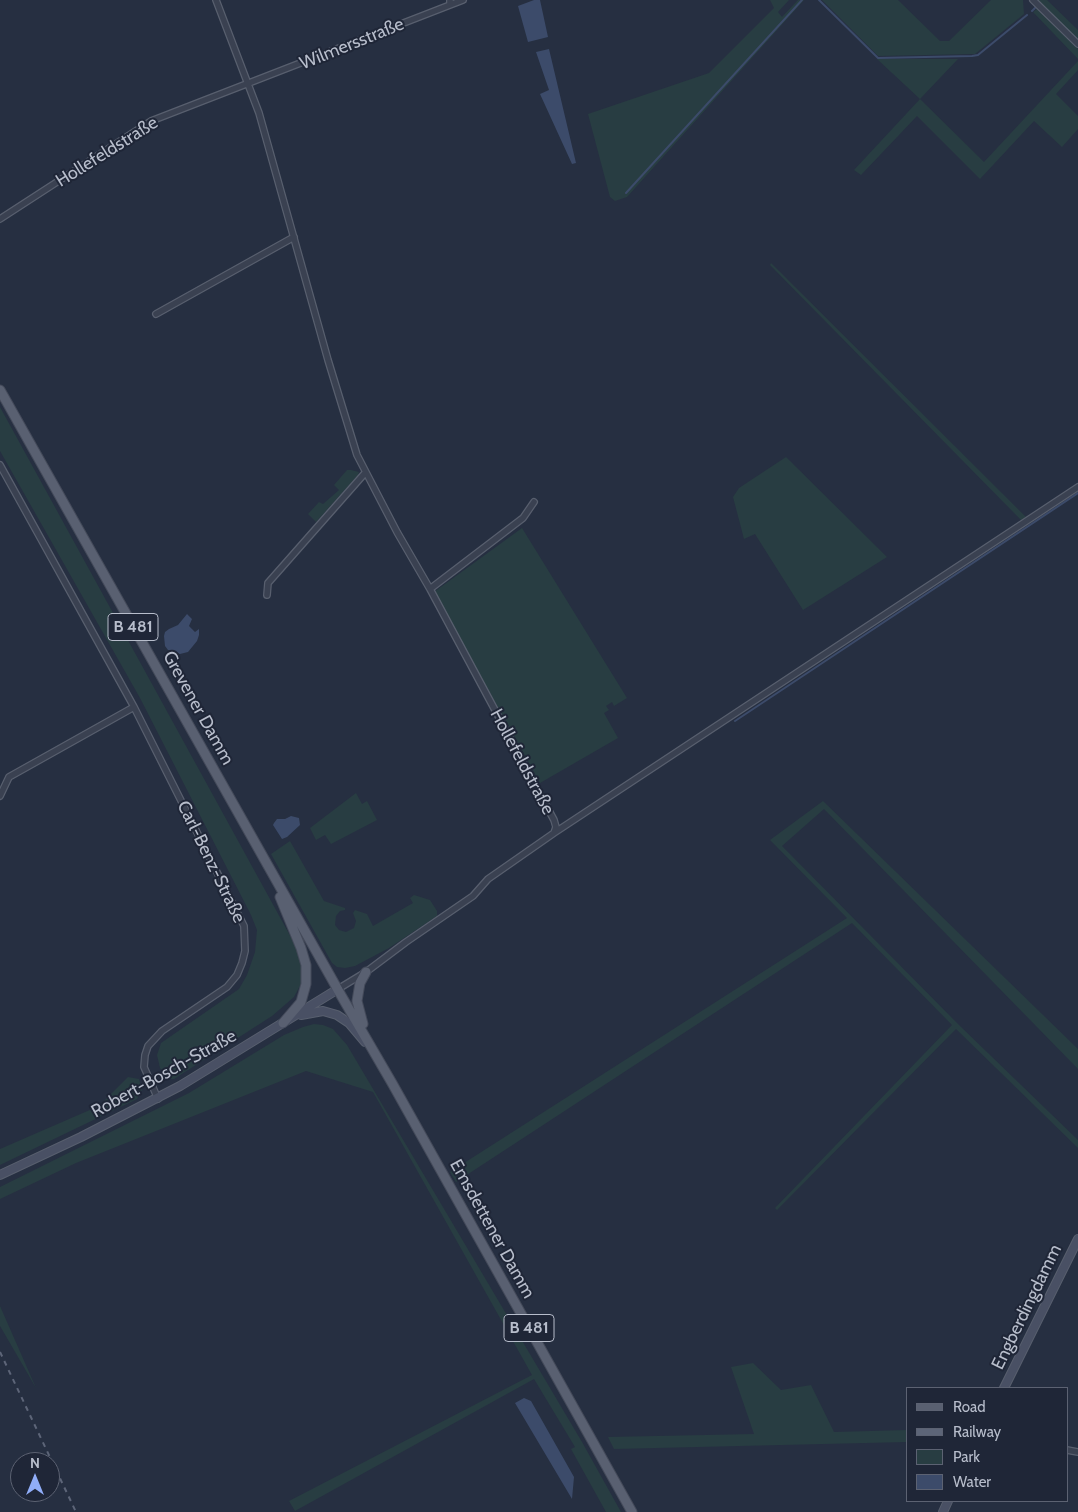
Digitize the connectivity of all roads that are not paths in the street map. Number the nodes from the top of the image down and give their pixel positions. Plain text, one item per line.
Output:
1 (216, 0) edge
2 (462, 0) edge
3 (1033, 0) edge
4 (450, 2) edge
5 (1078, 44) edge
6 (248, 85) junction
7 (0, 219) edge
8 (294, 237) junction
9 (156, 314) dead end
10 (0, 390) edge
11 (0, 465) edge
12 (365, 472) junction
13 (1078, 486) edge
14 (534, 502) dead end
15 (430, 589) junction
16 (267, 595) dead end
17 (134, 707) junction
18 (0, 796) edge
19 (554, 833) junction
20 (267, 864) junction
21 (366, 972) junction
22 (338, 990) junction
23 (284, 1023) junction
24 (376, 1056) junction
25 (158, 1099) junction
26 (0, 1175) edge
27 (1078, 1239) edge
28 (1004, 1387) edge
29 (632, 1512) edge

1 - 6 street, Hollefeldstraße
2 - 4 street, Wilmersstraße
3 - 5 street
4 - 6 street, Wilmersstraße
6 - 7 street, Hollefeldstraße
6 - 8 street, Hollefeldstraße
8 - 9 street
8 - 12 street, Hollefeldstraße
10 - 20 main road, Grevener Damm / B 481
11 - 17 street, Carl-Benz-Straße
12 - 15 street, Hollefeldstraße
12 - 16 street
13 - 19 street
14 - 15 street
15 - 19 street, Hollefeldstraße
17 - 18 street
17 - 25 street, Carl-Benz-Straße
19 - 21 street, Hollefeldstraße
20 - 22 main road, Grevener Damm / B 481
20 - 23 main road
21 - 22 street, Hollefeldstraße
21 - 24 main road
22 - 23 street, Robert-Bosch-Straße
22 - 24 main road, Emsdettener Damm / B 481
23 - 24 street
23 - 25 street, Robert-Bosch-Straße
24 - 29 main road, Emsdettener Damm / B 481
25 - 26 street, Robert-Bosch-Straße
27 - 28 street, Engberdingdamm

